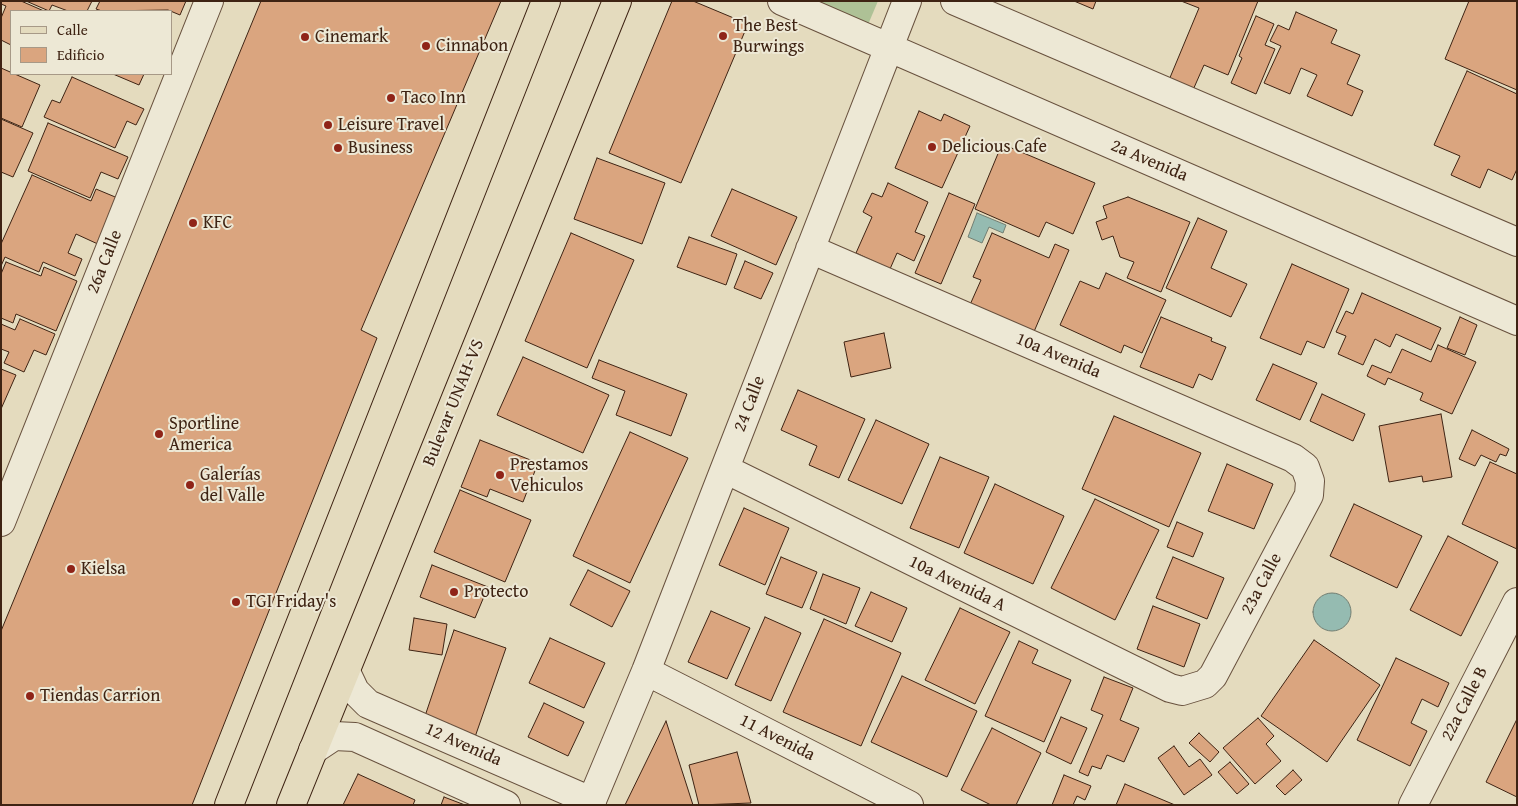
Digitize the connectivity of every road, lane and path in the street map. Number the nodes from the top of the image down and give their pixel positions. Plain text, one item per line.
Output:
1 (209, 1) edge
2 (546, 1) edge
3 (617, 1) edge
4 (782, 1) edge
5 (907, 1) edge
6 (955, 1) edge
7 (889, 48) junction
8 (1517, 242) edge
9 (810, 249) junction
10 (1517, 321) edge
11 (1305, 467) joint
12 (725, 470) junction
13 (1, 522) edge
14 (1517, 602) edge
15 (646, 671) junction
16 (346, 672) junction
17 (1192, 690) joint
18 (313, 750) junction
19 (591, 804) edge
20 (229, 805) edge
21 (291, 805) edge
22 (506, 805) edge
23 (909, 805) edge
24 (1413, 805) edge

1 - 13 street, 26a Calle
2 - 20 main road
3 - 16 main road, Bulevar UNAH-VS
4 - 7 street, 2a Avenida
5 - 7 street, 24 Calle
6 - 8 street
7 - 9 street, 24 Calle
7 - 10 street, 2a Avenida
9 - 11 street, 10a Avenida
9 - 12 street, 24 Calle
11 - 17 street, 23a Calle
12 - 15 street, 24 Calle
12 - 17 street, 10a Avenida A
14 - 24 street, 22a Calle B
15 - 19 street, 24 Calle
15 - 23 street, 11 Avenida
16 - 18 main road, Bulevar UNAH-VS
16 - 19 street, 12 Avenida
18 - 21 main road, Bulevar UNAH-VS
18 - 22 street, 12 Avenida

